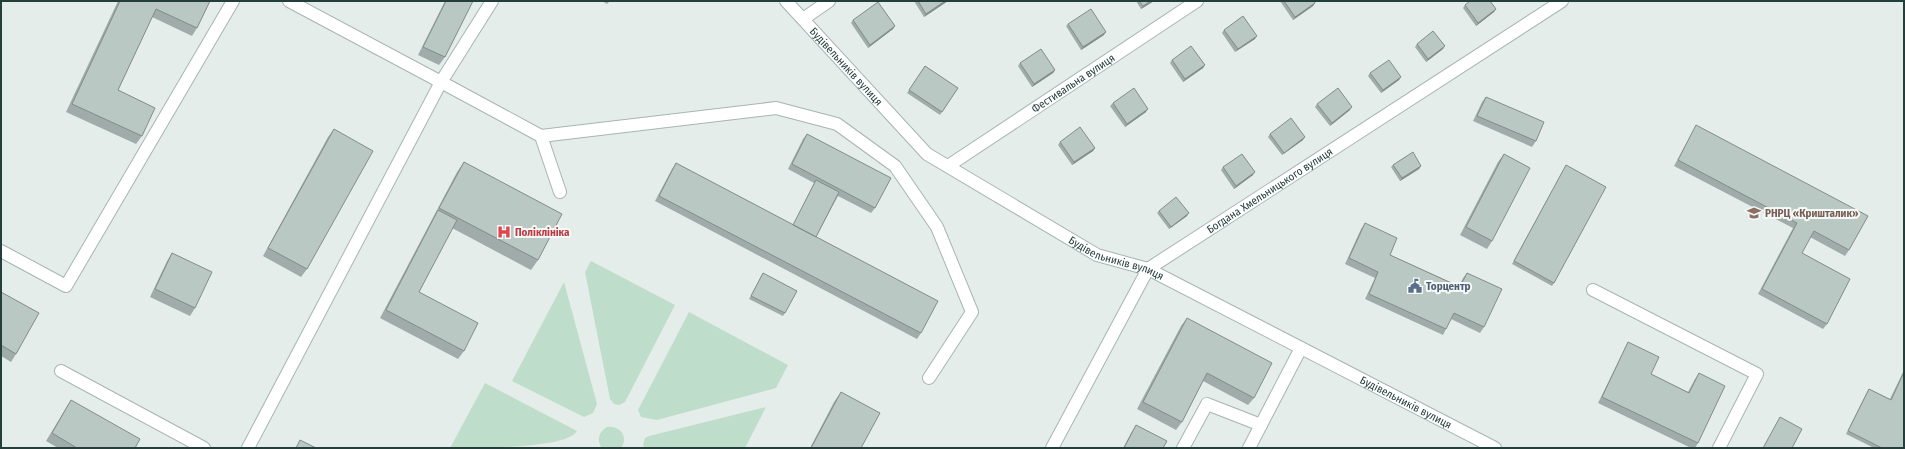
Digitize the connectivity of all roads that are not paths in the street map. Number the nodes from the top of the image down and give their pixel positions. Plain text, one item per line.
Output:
1 (233, 1) edge
2 (289, 1) edge
3 (492, 1) edge
4 (786, 1) edge
5 (829, 1) edge
6 (1197, 1) edge
7 (1562, 1) edge
8 (803, 19) junction
9 (441, 82) junction
10 (541, 136) junction
11 (948, 166) junction
12 (560, 192) dead end
13 (1, 251) edge
14 (1148, 268) junction
15 (1593, 290) dead end
16 (1301, 348) junction
17 (61, 371) dead end
18 (929, 378) dead end
19 (1261, 425) junction
20 (204, 448) edge
21 (248, 448) edge
22 (1052, 448) edge
23 (1183, 448) edge
24 (1249, 448) edge
25 (1495, 448) edge
26 (1719, 448) edge

1 - 13 street
2 - 9 street
3 - 9 street
4 - 8 street, Будівельників вулиця
5 - 8 street
6 - 11 street, Фестивальна вулиця
7 - 14 street, Богдана Хмельницького вулиця
8 - 11 street, Будівельників вулиця
9 - 10 street
9 - 21 street
10 - 12 street
10 - 18 street
11 - 14 street, Будівельників вулиця
14 - 16 street, Будівельників вулиця
14 - 22 street, Богдана Хмельницького вулиця
15 - 26 street
16 - 19 street
16 - 25 street, Будівельників вулиця
17 - 20 street
19 - 23 street
19 - 24 street

